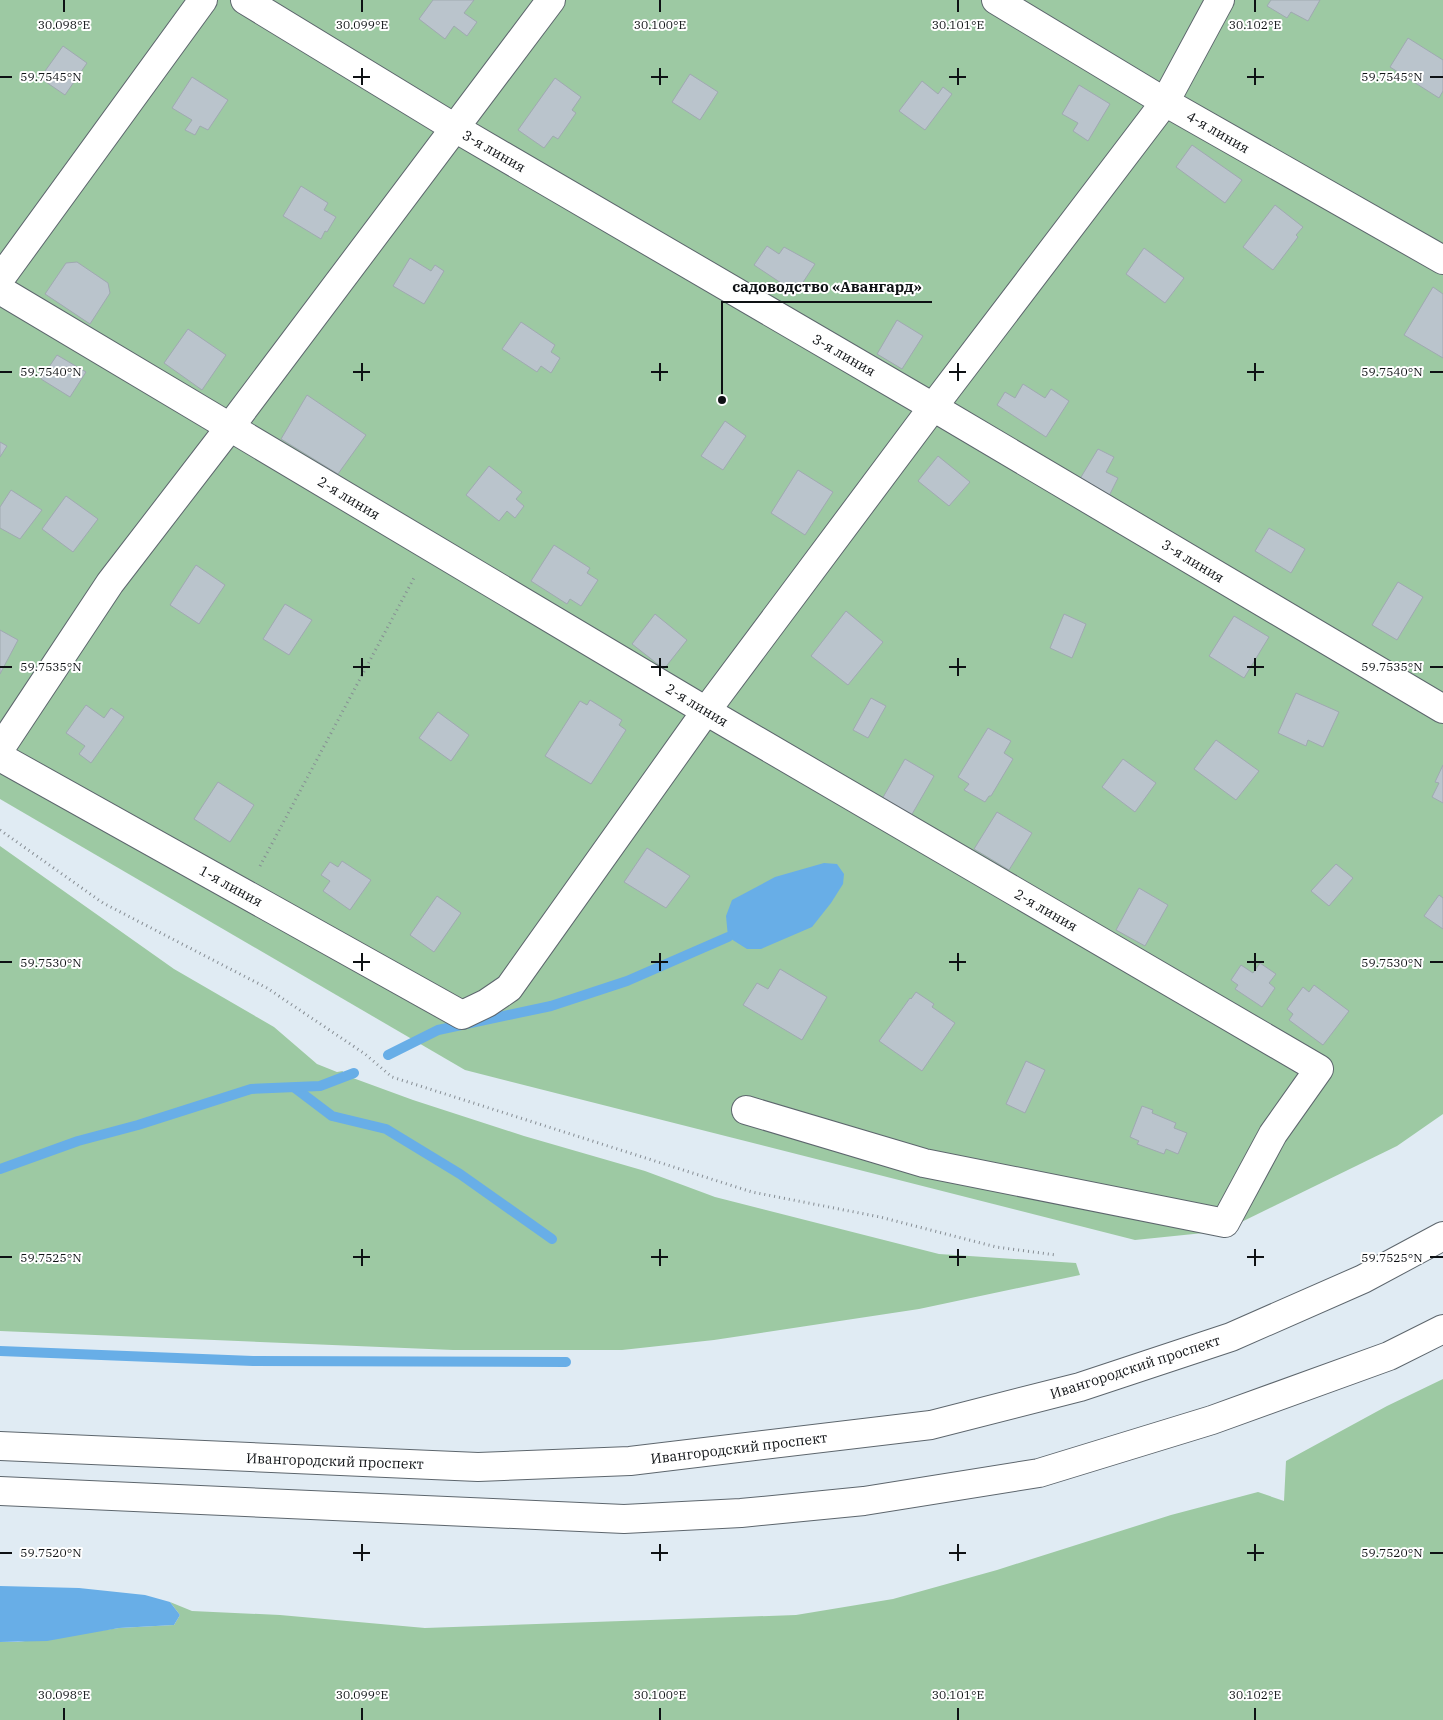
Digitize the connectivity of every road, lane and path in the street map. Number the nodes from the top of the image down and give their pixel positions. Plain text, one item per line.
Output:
1 (203, 0) edge
2 (245, 0) edge
3 (551, 0) edge
4 (996, 0) edge
5 (1220, 0) edge
6 (1166, 102) junction
7 (456, 128) junction
8 (1443, 260) edge
9 (0, 279) edge
10 (0, 290) edge
11 (933, 407) junction
12 (230, 427) junction
13 (430, 546) junction
14 (1443, 709) edge
15 (706, 711) junction
16 (0, 749) edge
17 (0, 757) edge
18 (0, 830) edge
19 (245, 894) junction
20 (746, 1110) dead end
21 (1443, 1236) edge
22 (1056, 1255) dead end
23 (1443, 1329) edge
24 (0, 1446) edge
25 (0, 1490) edge

1 - 9 main road
2 - 7 main road, 3-я линия
3 - 7 main road
4 - 6 main road, 4-я линия
5 - 6 main road
6 - 8 main road, 4-я линия
6 - 11 main road
7 - 11 main road, 3-я линия
7 - 12 main road
10 - 12 main road, 2-я линия
11 - 14 main road, 3-я линия
11 - 15 main road
12 - 13 main road, 2-я линия
12 - 16 main road
13 - 15 main road, 2-я линия
13 - 19 path
15 - 19 main road, 1-я линия
15 - 20 main road, 2-я линия
17 - 19 main road, 1-я линия
18 - 22 path
21 - 24 main road, Ивангородский проспект
23 - 25 main road

